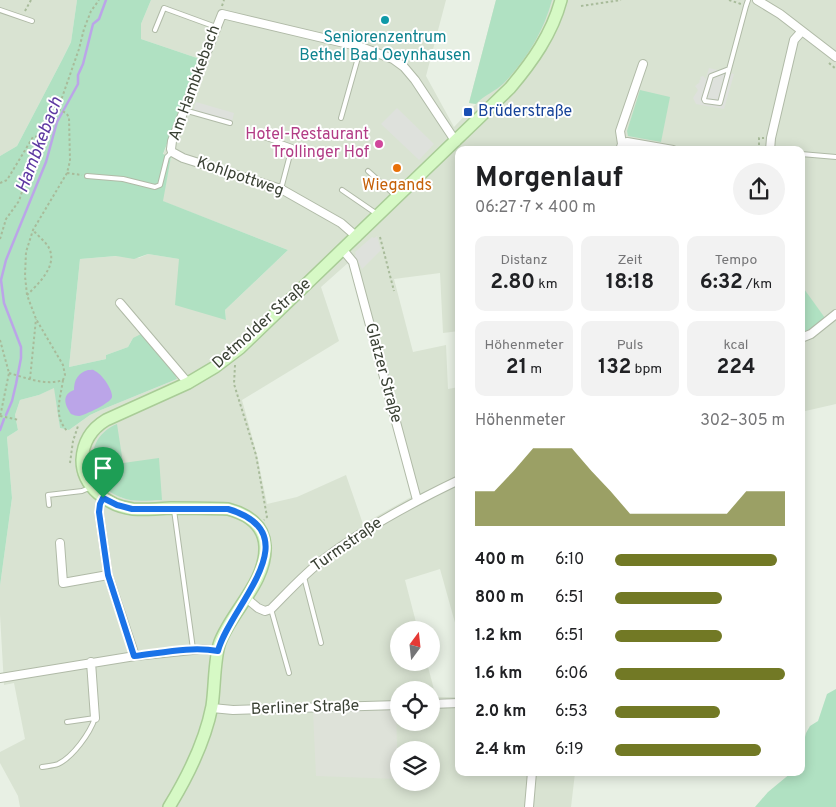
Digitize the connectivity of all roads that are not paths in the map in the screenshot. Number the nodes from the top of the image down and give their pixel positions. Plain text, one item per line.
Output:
1 (561, 0) edge
2 (748, 0) edge
3 (757, 0) edge
4 (0, 10) edge
5 (32, 21) dead end
6 (216, 27) junction
7 (155, 30) dead end
8 (802, 31) junction
9 (361, 47) junction
10 (836, 56) edge
11 (643, 64) dead end
12 (729, 69) junction
13 (184, 110) junction
14 (341, 118) dead end
15 (230, 123) dead end
16 (264, 137) dead end
17 (456, 142) junction
18 (621, 146) edge
19 (622, 146) edge
20 (654, 146) edge
21 (770, 146) edge
22 (172, 152) junction
23 (805, 154) edge
24 (836, 157) edge
25 (368, 172) dead end
26 (87, 176) road end
27 (281, 189) junction
28 (342, 190) dead end
29 (397, 198) junction
30 (379, 215) junction
31 (357, 237) junction
32 (343, 250) junction
33 (120, 303) dead end
34 (836, 314) edge
35 (805, 336) edge
36 (188, 383) junction
37 (455, 482) edge
38 (92, 486) junction
39 (103, 498) junction
40 (417, 500) junction
41 (49, 505) dead end
42 (174, 508) junction
43 (60, 543) dead end
44 (108, 575) junction
45 (304, 577) junction
46 (246, 598) junction
47 (271, 609) junction
48 (321, 643) dead end
49 (193, 649) junction
50 (218, 651) junction
51 (134, 656) junction
52 (92, 662) junction
53 (289, 673) dead end
54 (0, 678) edge
55 (455, 703) edge
56 (440, 704) edge
57 (390, 705) edge
58 (212, 708) junction
59 (95, 718) junction
60 (67, 722) dead end
61 (42, 767) dead end
62 (532, 776) edge
63 (169, 807) edge
64 (529, 807) edge

1 - 17 main road, Detmolder Straße
2 - 12 lane
3 - 8 street
4 - 5 lane
6 - 7 lane
6 - 9 street, Am Hambkebach
6 - 13 street, Am Hambkebach
8 - 10 street
8 - 21 street
9 - 14 lane
9 - 17 street
11 - 18 street
12 - 12 lane
13 - 15 lane
13 - 22 street, Am Hambkebach
16 - 27 lane
17 - 29 main road, Detmolder Straße
19 - 20 street
22 - 26 lane
22 - 27 street, Kohlpottweg
23 - 24 lane
25 - 29 lane
27 - 31 street, Kohlpottweg
28 - 30 lane
29 - 30 main road, Detmolder Straße
30 - 31 main road, Detmolder Straße
31 - 32 main road, Detmolder Straße
32 - 36 main road, Detmolder Straße
32 - 40 street, Glatzer Straße
33 - 36 street
34 - 35 street
36 - 38 main road, Detmolder Straße
37 - 40 street, Turmstraße
38 - 39 main road, Detmolder Straße
38 - 41 lane
39 - 42 main road, Detmolder Straße
39 - 44 street
40 - 45 street, Turmstraße
42 - 46 main road, Detmolder Straße
42 - 49 lane
43 - 44 street
44 - 51 street
45 - 47 street, Turmstraße
45 - 48 lane
46 - 47 street
46 - 50 main road, Detmolder Straße
47 - 53 lane
49 - 50 street
49 - 51 street
50 - 58 main road, Detmolder Straße
51 - 52 street
52 - 54 street
52 - 59 street
55 - 56 street
57 - 58 street, Berliner Straße
58 - 63 main road, Detmolder Straße
59 - 60 lane
59 - 61 lane
62 - 64 street

